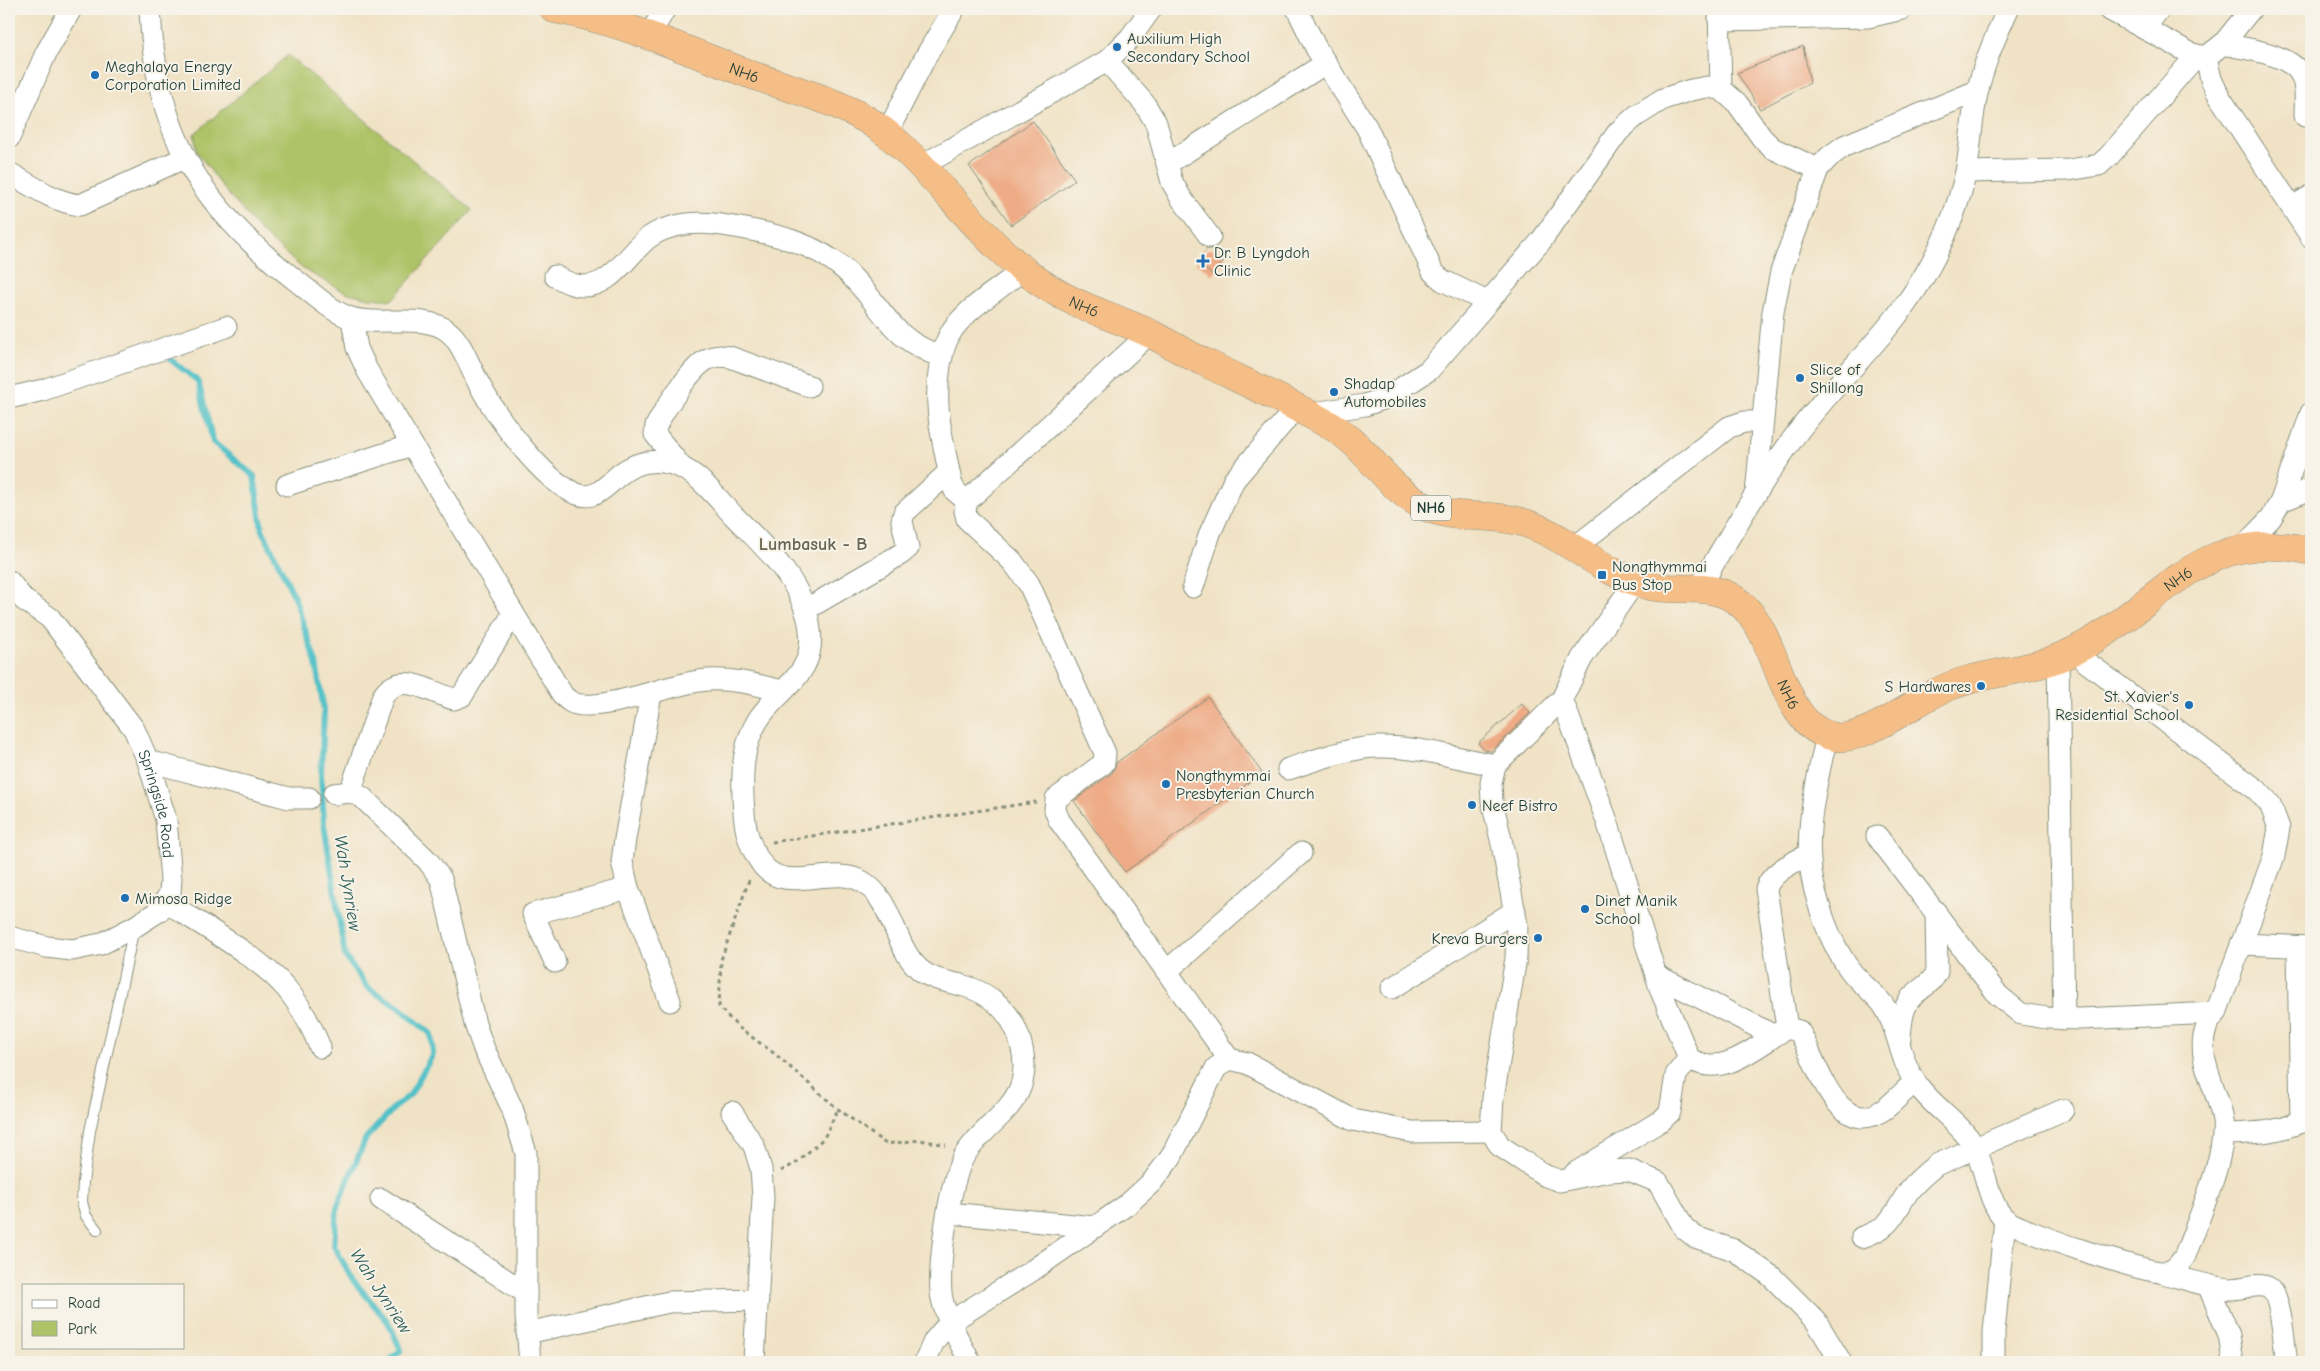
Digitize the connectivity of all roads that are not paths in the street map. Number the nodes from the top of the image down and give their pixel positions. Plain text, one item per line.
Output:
1 (71, 9) edge
2 (150, 9) edge
3 (554, 9) edge
4 (665, 9) edge
5 (954, 9) edge
6 (1151, 9) edge
7 (1297, 9) edge
8 (1902, 9) edge
9 (2008, 9) edge
10 (2108, 9) edge
11 (2159, 9) edge
12 (2250, 9) edge
13 (1719, 14) edge
14 (2145, 29) junction
15 (649, 36) junction
16 (2223, 44) junction
17 (2201, 56) junction
18 (1107, 60) junction
19 (1326, 63) junction
20 (1721, 89) junction
21 (1977, 91) junction
22 (2305, 116) dead end
23 (887, 133) junction
24 (9, 138) edge
25 (184, 158) junction
26 (1167, 164) junction
27 (921, 166) junction
28 (1818, 169) junction
29 (1966, 172) junction
30 (9, 173) edge
31 (2311, 196) edge
32 (2292, 207) junction
33 (1210, 237) dead end
34 (2311, 237) edge
35 (1024, 270) junction
36 (555, 276) dead end
37 (1487, 302) junction
38 (352, 319) junction
39 (226, 327) dead end
40 (1149, 334) junction
41 (942, 357) junction
42 (809, 386) dead end
43 (9, 398) edge
44 (1302, 411) junction
45 (2311, 413) edge
46 (1762, 422) junction
47 (412, 445) junction
48 (679, 464) junction
49 (949, 472) junction
50 (287, 485) dead end
51 (2311, 489) edge
52 (1756, 497) junction
53 (967, 501) junction
54 (2281, 501) junction
55 (1575, 547) junction
56 (2242, 548) junction
57 (2311, 551) edge
58 (9, 582) edge
59 (1634, 582) junction
60 (1193, 586) dead end
61 (1700, 587) junction
62 (17, 597) edge
63 (805, 610) junction
64 (513, 614) junction
65 (2066, 655) junction
66 (782, 690) junction
67 (651, 694) junction
68 (1562, 698) junction
69 (1828, 735) junction
70 (148, 761) junction
71 (1494, 765) junction
72 (1288, 769) dead end
73 (309, 798) dead end
74 (1877, 836) dead end
75 (1301, 853) dead end
76 (1809, 854) junction
77 (628, 888) junction
78 (164, 902) junction
79 (1515, 911) junction
80 (1936, 912) junction
81 (134, 927) junction
82 (9, 937) edge
83 (2241, 944) junction
84 (2304, 947) edge
85 (555, 962) dead end
86 (1168, 970) junction
87 (1656, 976) junction
88 (1392, 988) dead end
89 (670, 1001) dead end
90 (2216, 1013) junction
91 (2064, 1019) junction
92 (1780, 1032) junction
93 (1899, 1042) junction
94 (320, 1047) dead end
95 (1689, 1058) junction
96 (1229, 1059) junction
97 (1915, 1082) junction
98 (2063, 1110) dead end
99 (732, 1112) dead end
100 (2306, 1119) edge
101 (1491, 1131) junction
102 (2224, 1134) junction
103 (1976, 1149) junction
104 (1560, 1182) junction
105 (381, 1199) dead end
106 (949, 1212) junction
107 (2005, 1219) junction
108 (1095, 1227) junction
109 (96, 1230) dead end
110 (1862, 1237) dead end
111 (2163, 1273) junction
112 (2208, 1285) junction
113 (526, 1293) junction
114 (758, 1300) junction
115 (950, 1322) junction
116 (527, 1332) junction
117 (530, 1362) edge
118 (754, 1362) edge
119 (925, 1362) edge
120 (970, 1362) edge
121 (1841, 1362) edge
122 (1994, 1362) edge
123 (2233, 1362) edge
124 (2287, 1362) edge

1 - 24 street
2 - 25 street
3 - 15 highway, NH6 / NH6
4 - 15 street
5 - 23 street
6 - 18 street
7 - 19 street
8 - 13 street
9 - 21 street
10 - 14 street
11 - 14 street
12 - 16 street
13 - 20 street
14 - 17 street
15 - 23 highway, NH6 / NH6
16 - 17 street
16 - 22 street
17 - 29 street
17 - 32 street
18 - 26 street
18 - 27 street
19 - 26 street
19 - 37 street
20 - 28 street
20 - 37 street
21 - 28 street
21 - 29 street
23 - 27 highway, NH6 / NH6
25 - 30 street
25 - 38 street
26 - 33 street
27 - 35 highway, NH6 / NH6
28 - 46 street
29 - 52 street
31 - 32 street
32 - 34 street
35 - 40 highway, NH6 / NH6
35 - 41 street
36 - 41 street
37 - 44 street
38 - 47 street
38 - 48 street
39 - 43 street
40 - 44 highway, NH6 / NH6
40 - 53 street
41 - 49 street
42 - 48 street
44 - 55 highway, NH6 / NH6
44 - 60 street
45 - 54 street
46 - 52 street
46 - 55 street
47 - 50 street
47 - 64 street
48 - 63 street
49 - 53 street
49 - 63 street
51 - 54 street
52 - 61 street
53 - 86 street
54 - 56 street
55 - 59 highway, NH6 / NH6
56 - 57 highway, NH6 / NH6
56 - 65 highway, NH6 / NH6
58 - 62 street, Springside Road
59 - 61 highway, NH6 / NH6
59 - 68 street
61 - 69 highway, NH6 / NH6
62 - 70 street, Springside Road
63 - 66 street
64 - 67 street
64 - 113 street
65 - 69 highway, NH6 / NH6
65 - 83 street
65 - 91 street
66 - 67 street
66 - 106 street
67 - 77 street
68 - 71 street
68 - 87 street
69 - 76 street
70 - 73 street
70 - 78 street, Springside Road
71 - 72 street
71 - 79 street
74 - 80 street
75 - 86 street
76 - 92 street
76 - 93 street
77 - 85 street
77 - 89 street
78 - 81 street, Springside Road
78 - 94 street
79 - 88 street
79 - 101 street
80 - 91 street
80 - 93 street
81 - 82 street, Springside Road
81 - 109 lane
83 - 84 street
83 - 90 street
84 - 100 street
86 - 96 street
87 - 92 street
87 - 95 street
90 - 91 street
90 - 102 street
92 - 95 street
92 - 97 street
93 - 97 street
95 - 104 street
96 - 101 street
96 - 108 street
97 - 103 street
98 - 103 street
99 - 114 street
100 - 102 street
101 - 104 street
102 - 111 street
103 - 107 street
103 - 110 street
104 - 121 street
105 - 113 street
106 - 108 street
106 - 115 street
107 - 111 street
107 - 122 street
108 - 115 street
111 - 112 street
112 - 123 street
112 - 124 street
113 - 116 street
114 - 116 street
114 - 118 street
115 - 119 street
115 - 120 street
116 - 117 street

